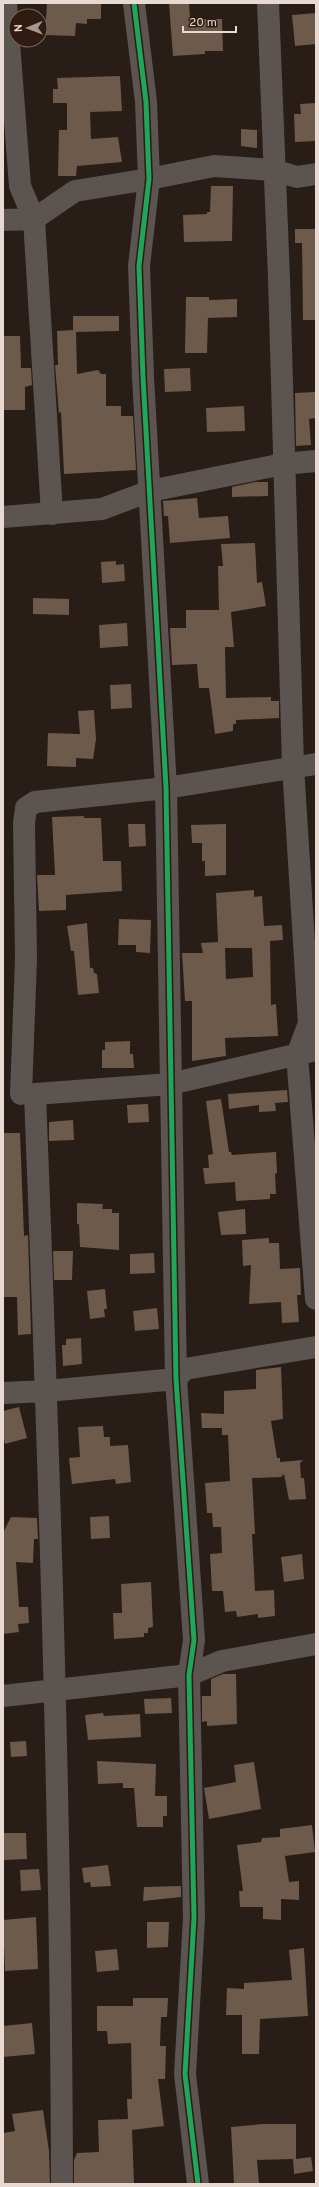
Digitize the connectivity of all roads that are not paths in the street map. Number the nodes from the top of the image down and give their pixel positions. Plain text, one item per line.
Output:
1 (6, 3) edge
2 (134, 3) edge
3 (268, 3) edge
4 (273, 170) junction
5 (316, 174) edge
6 (149, 179) junction
7 (34, 219) junction
8 (3, 220) edge
9 (316, 461) edge
10 (283, 464) junction
11 (150, 491) junction
12 (52, 514) junction
13 (3, 517) edge
14 (316, 764) edge
15 (293, 766) junction
16 (166, 788) junction
17 (307, 1053) edge
18 (170, 1084) junction
19 (20, 1094) edge
20 (316, 1299) edge
21 (316, 1347) edge
22 (176, 1379) junction
23 (47, 1391) junction
24 (3, 1393) edge
25 (316, 1644) edge
26 (190, 1675) junction
27 (54, 1690) junction
28 (3, 1696) edge
29 (62, 2184) edge
30 (198, 2184) edge

1 - 7 street
2 - 6 street
3 - 4 street
4 - 5 street
4 - 6 street
4 - 10 street
6 - 7 street
6 - 11 street
7 - 8 street
7 - 12 street
9 - 10 street
10 - 11 street
10 - 15 street
11 - 12 street
11 - 16 street
12 - 13 street
14 - 15 street
15 - 16 street
15 - 17 street
16 - 18 street
16 - 19 street
17 - 18 street
17 - 20 street
18 - 19 street
18 - 22 street
19 - 23 street
21 - 22 street
22 - 23 street
22 - 26 street
23 - 24 street
23 - 27 street
25 - 26 street
26 - 27 street
26 - 30 street
27 - 28 street
27 - 29 street

